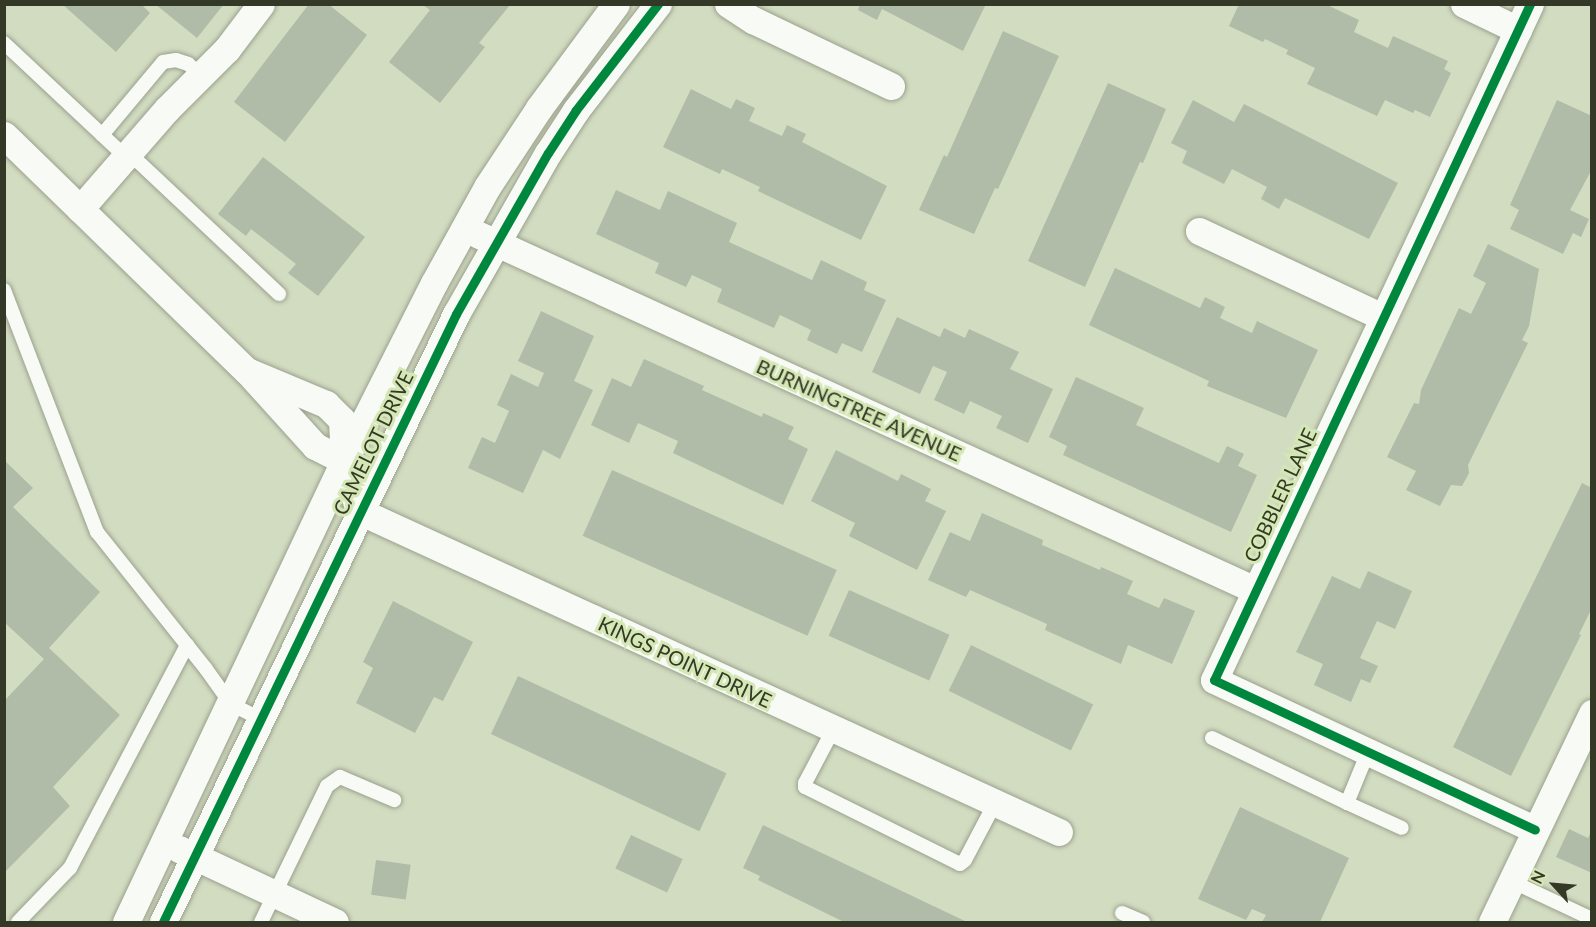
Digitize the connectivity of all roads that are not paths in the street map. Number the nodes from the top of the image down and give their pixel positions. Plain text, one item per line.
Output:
1 (261, 4) edge
2 (616, 4) edge
3 (658, 4) edge
4 (728, 4) edge
5 (1464, 4) edge
6 (1530, 4) edge
7 (1518, 30) junction
8 (4, 44) edge
9 (201, 75) junction
10 (891, 86) dead end
11 (4, 135) edge
12 (102, 135) junction
13 (127, 155) junction
14 (80, 209) junction
15 (465, 226) junction
16 (1199, 231) dead end
17 (494, 244) junction
18 (4, 290) edge
19 (279, 294) dead end
20 (1383, 317) junction
21 (247, 371) junction
22 (345, 461) junction
23 (359, 511) junction
24 (1255, 590) junction
25 (188, 645) junction
26 (231, 704) junction
27 (1592, 713) edge
28 (260, 719) junction
29 (833, 730) junction
30 (1212, 738) dead end
31 (1368, 752) junction
32 (394, 800) dead end
33 (995, 803) junction
34 (1347, 803) junction
35 (1402, 828) dead end
36 (1536, 830) junction
37 (1059, 832) dead end
38 (165, 842) junction
39 (194, 856) junction
40 (1511, 881) junction
41 (275, 894) junction
42 (1122, 913) dead end
43 (1592, 919) edge
44 (18, 922) edge
45 (126, 922) edge
46 (163, 922) edge
47 (261, 922) edge
48 (335, 922) edge
49 (1143, 922) edge
50 (1492, 922) edge

1 - 9 street
2 - 15 street, CAMELOT DRIVE
3 - 17 street, CAMELOT DRIVE
4 - 10 street
5 - 7 street
6 - 7 street, COBBLER LANE
7 - 20 street, COBBLER LANE
8 - 12 lane
9 - 12 lane
9 - 13 street
11 - 14 street
12 - 13 lane
13 - 14 street
13 - 19 lane
14 - 21 street
15 - 17 street, BURNINGTREE AVENUE
15 - 22 street, CAMELOT DRIVE
16 - 20 street
17 - 23 street, CAMELOT DRIVE
17 - 24 street, BURNINGTREE AVENUE
18 - 25 lane
20 - 24 street, COBBLER LANE
21 - 22 street
21 - 22 street
22 - 23 street
22 - 26 street, CAMELOT DRIVE
23 - 28 street, CAMELOT DRIVE
23 - 29 street, KINGS POINT DRIVE
24 - 31 street, COBBLER LANE
25 - 26 lane
25 - 44 lane
26 - 28 lane
26 - 38 street, CAMELOT DRIVE
27 - 36 street
28 - 39 street, CAMELOT DRIVE
29 - 33 street, KINGS POINT DRIVE
29 - 33 lane
30 - 34 lane
31 - 34 lane
31 - 36 street, COBBLER LANE
32 - 41 lane
33 - 37 street, KINGS POINT DRIVE
34 - 35 lane
36 - 40 street
38 - 39 street
38 - 45 street, CAMELOT DRIVE
39 - 41 street
39 - 46 street, CAMELOT DRIVE
40 - 43 lane
40 - 50 street
41 - 47 lane
41 - 48 street
42 - 49 lane

